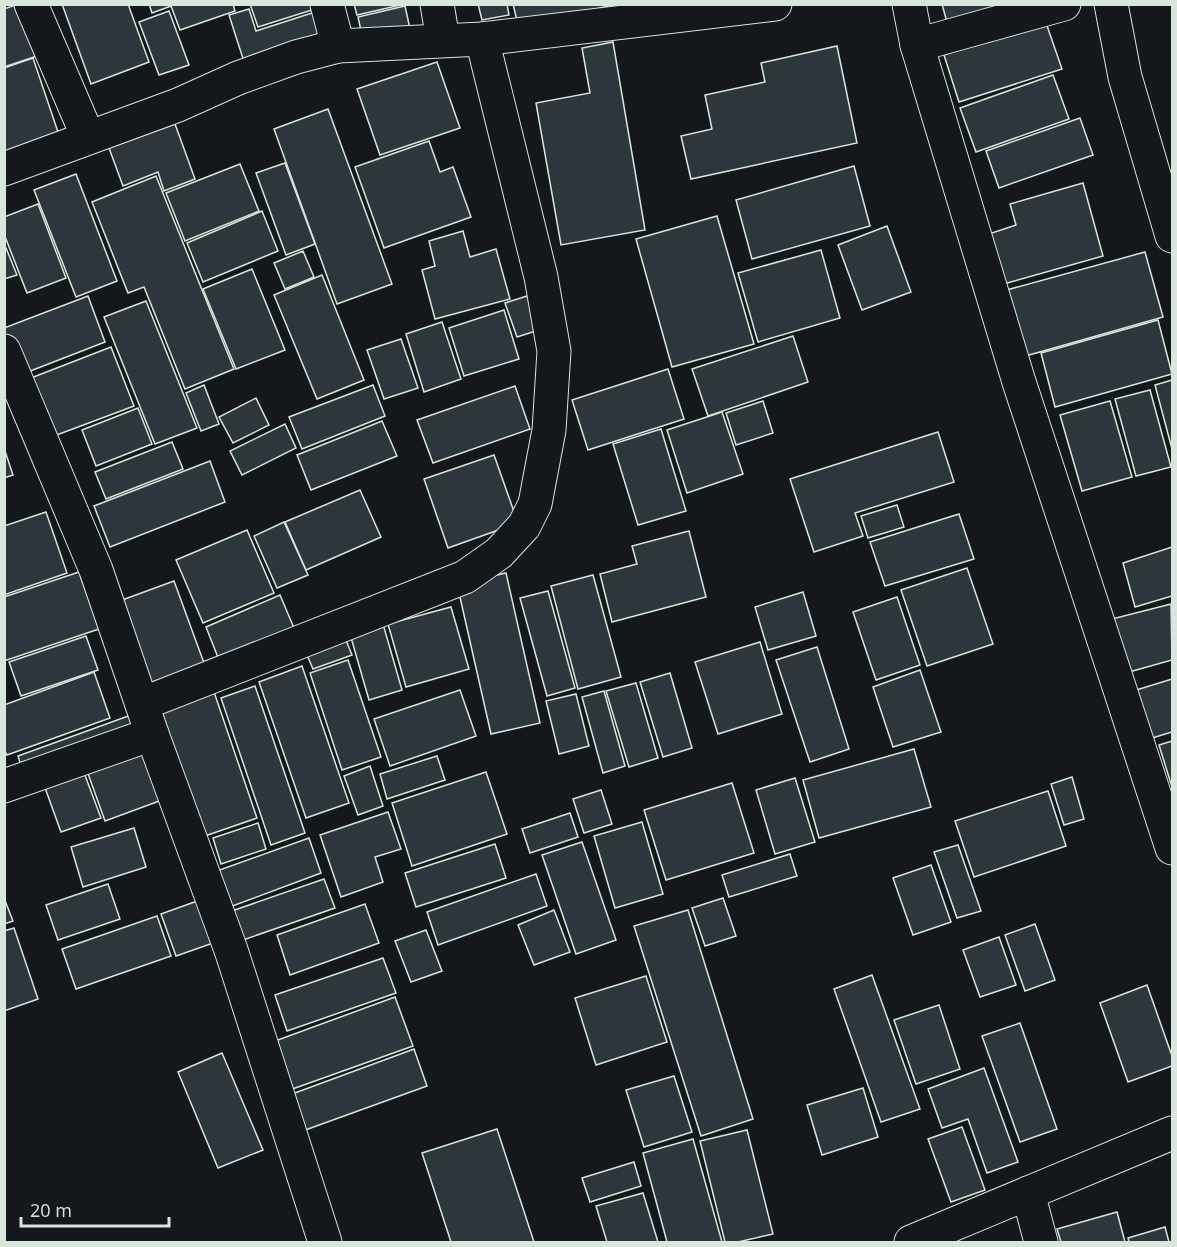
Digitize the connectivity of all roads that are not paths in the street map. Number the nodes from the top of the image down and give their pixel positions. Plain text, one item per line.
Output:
1 (31, 4) edge
2 (327, 4) edge
3 (437, 4) edge
4 (776, 4) edge
5 (909, 4) edge
6 (1064, 4) edge
7 (1111, 4) edge
8 (482, 39) junction
9 (443, 40) junction
10 (917, 45) junction
11 (338, 46) junction
12 (88, 137) junction
13 (4, 169) edge
14 (1173, 236) edge
15 (4, 351) edge
16 (147, 719) junction
17 (4, 786) edge
18 (1173, 848) edge
19 (1173, 1133) edge
20 (1028, 1193) junction
21 (325, 1242) edge
22 (911, 1242) edge
23 (1041, 1242) edge

1 - 12 street
2 - 11 street
3 - 9 street
4 - 8 street
5 - 10 street
6 - 10 street
7 - 14 street
8 - 9 street
8 - 16 street
9 - 11 street
10 - 18 street
11 - 12 street
12 - 13 street
15 - 16 street
16 - 17 street
16 - 21 street
19 - 20 street
20 - 22 street
20 - 23 street

